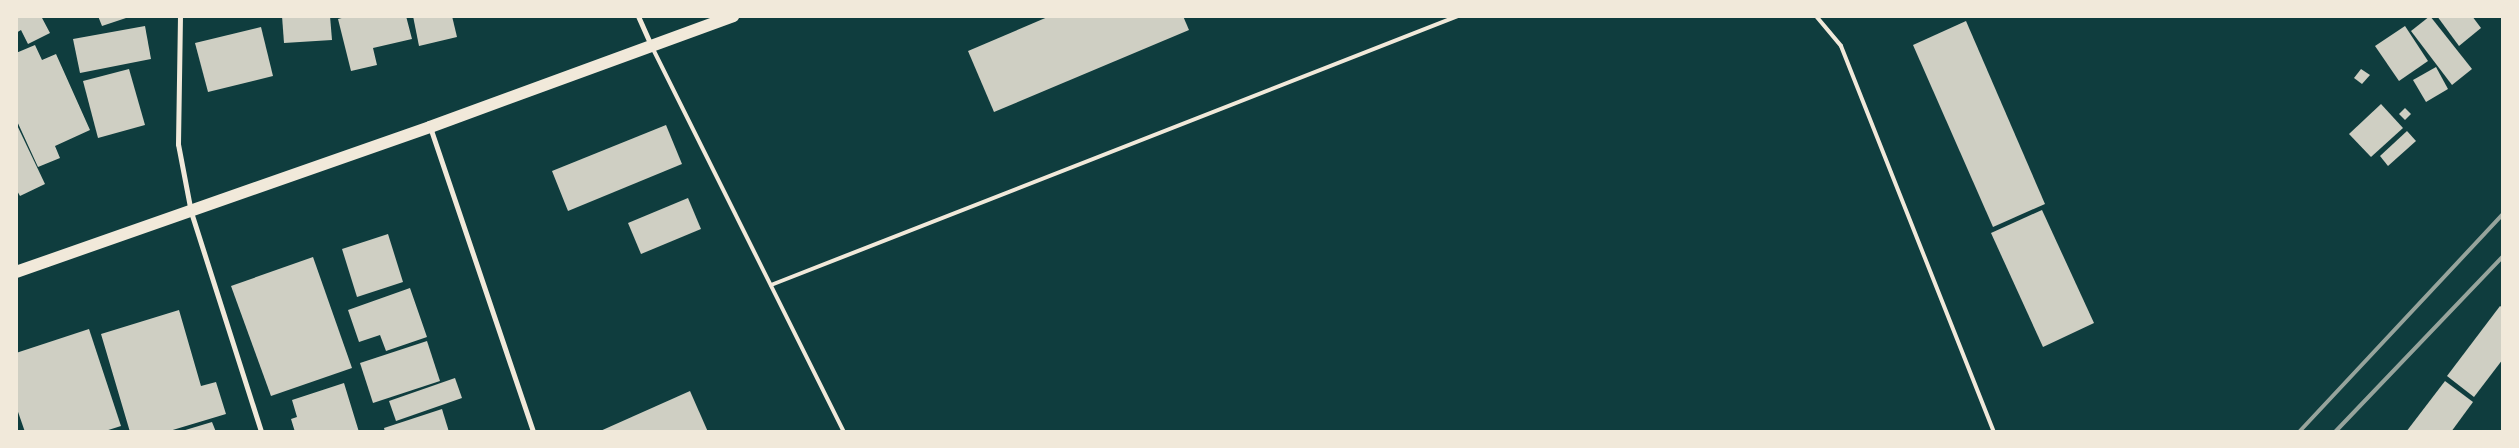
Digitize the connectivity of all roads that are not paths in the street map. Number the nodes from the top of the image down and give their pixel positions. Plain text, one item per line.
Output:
1 (180, 16) edge
2 (638, 16) edge
3 (733, 16) edge
4 (1458, 16) edge
5 (1816, 16) edge
6 (651, 45) junction
7 (430, 127) junction
8 (191, 212) junction
9 (16, 272) edge
10 (771, 285) junction
11 (261, 432) edge
12 (533, 432) edge
13 (844, 432) edge
14 (1994, 432) edge

1 - 8 street
2 - 6 street
3 - 6 main road
4 - 10 lane
5 - 14 lane
6 - 7 main road
6 - 10 lane
7 - 8 main road
7 - 12 street
8 - 9 main road
8 - 11 street
10 - 13 lane

